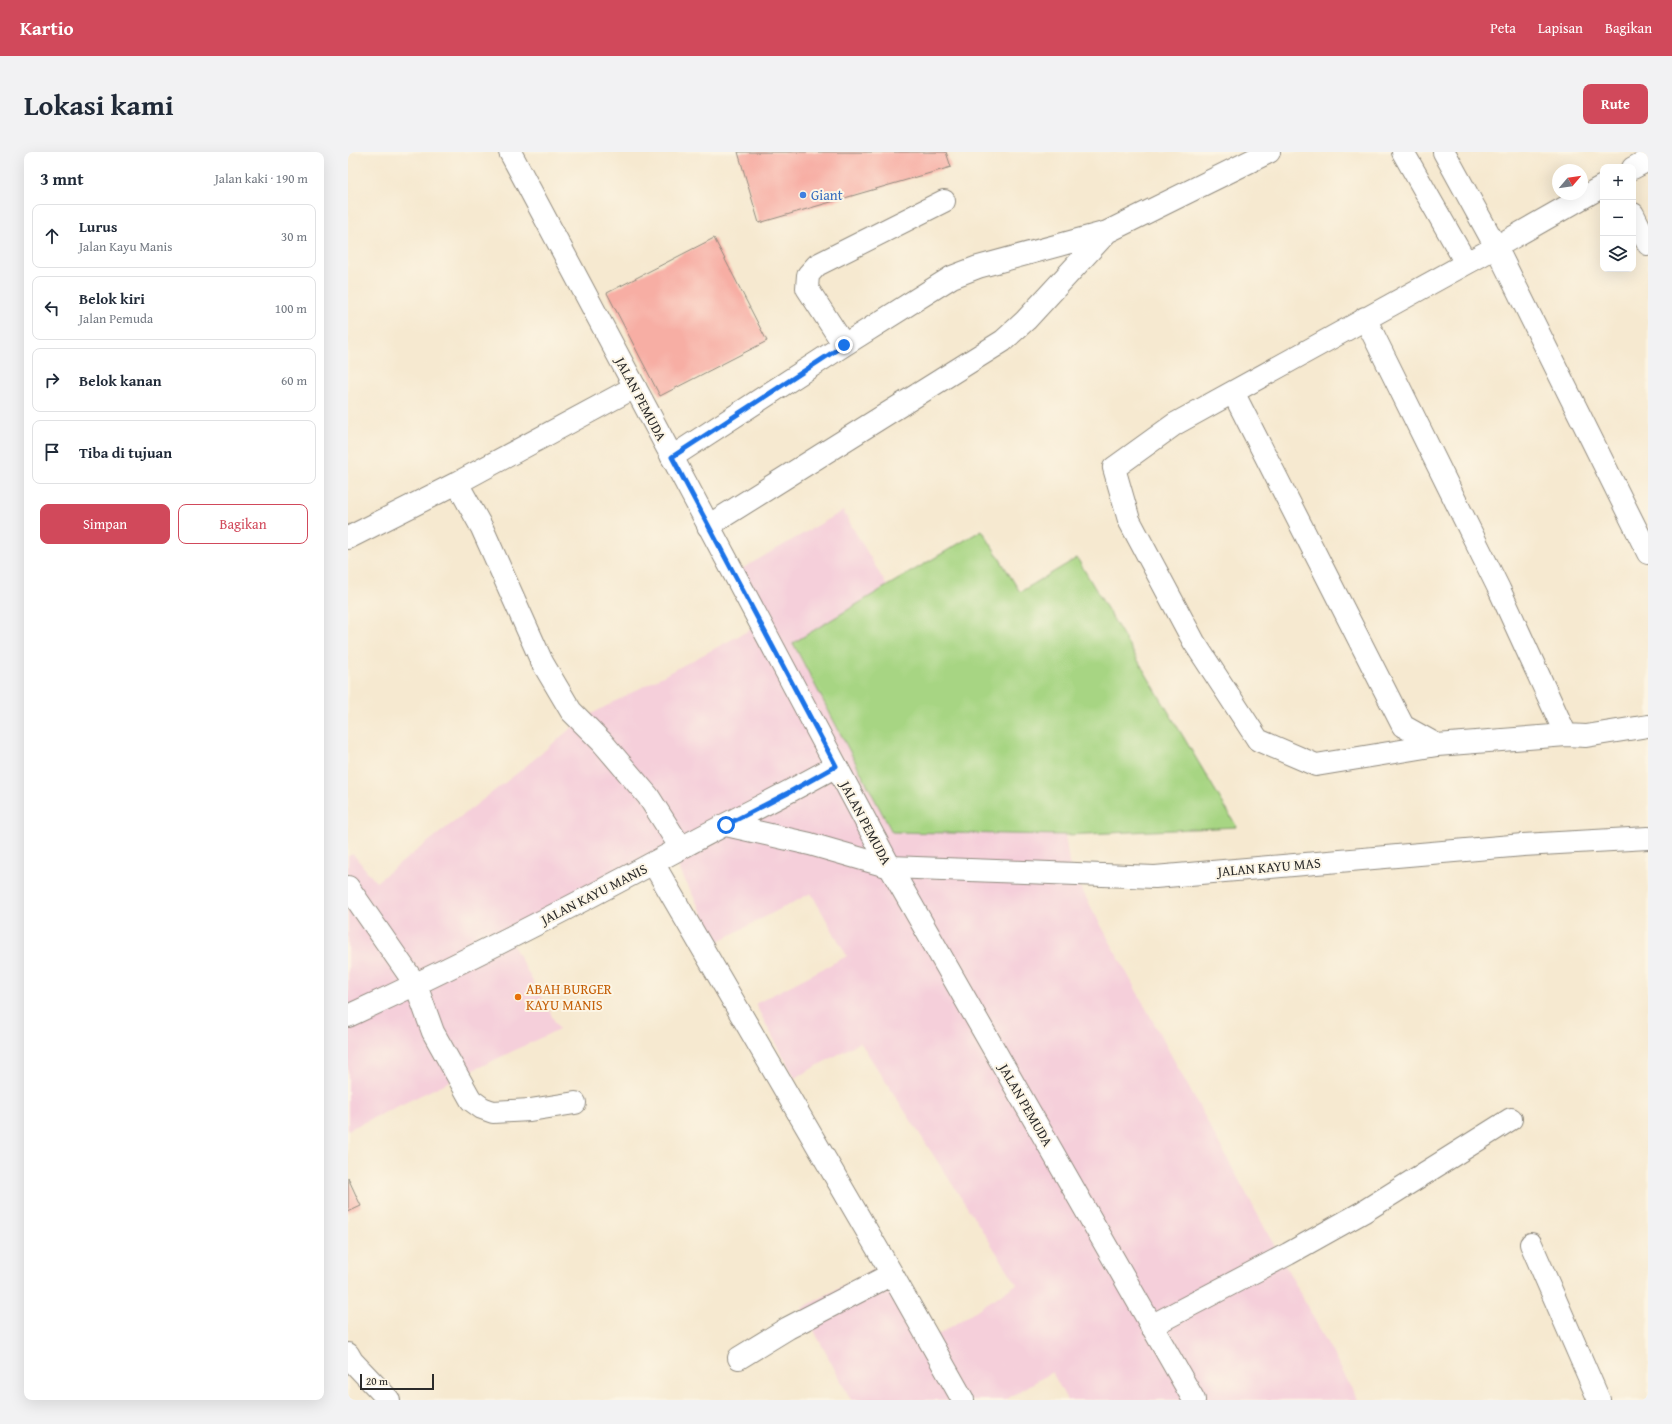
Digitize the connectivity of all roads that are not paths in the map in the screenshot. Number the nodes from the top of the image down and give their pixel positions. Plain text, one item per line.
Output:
1 (510, 152) edge
2 (1269, 152) edge
3 (1403, 152) edge
4 (1444, 152) edge
5 (1648, 160) edge
6 (1636, 166) edge
7 (1600, 188) edge
8 (944, 201) dead end
9 (1636, 220) edge
10 (1107, 232) junction
11 (1648, 244) edge
12 (1496, 247) junction
13 (1466, 263) junction
14 (1365, 318) junction
15 (844, 345) junction
16 (634, 387) junction
17 (1233, 392) junction
18 (672, 457) junction
19 (457, 483) junction
20 (708, 526) junction
21 (348, 538) edge
22 (1648, 554) edge
23 (1648, 726) edge
24 (1566, 735) junction
25 (1437, 744) junction
26 (836, 766) junction
27 (726, 825) junction
28 (1648, 838) edge
29 (681, 848) junction
30 (653, 863) junction
31 (890, 867) junction
32 (348, 887) edge
33 (416, 985) junction
34 (348, 1016) edge
35 (575, 1104) dead end
36 (1511, 1119) dead end
37 (1531, 1244) dead end
38 (892, 1274) junction
39 (1152, 1326) junction
40 (348, 1354) edge
41 (739, 1358) dead end
42 (390, 1400) edge
43 (963, 1400) edge
44 (1194, 1400) edge
45 (1599, 1400) edge

1 - 16 street, JALAN PEMUDA
2 - 10 street
3 - 13 street
4 - 12 street
5 - 6 street
7 - 12 street
8 - 15 street
9 - 11 street
10 - 15 street
10 - 20 street
12 - 13 street
12 - 22 street
13 - 14 street
14 - 17 street
14 - 24 street
15 - 18 street
16 - 18 street, JALAN PEMUDA
16 - 19 street
17 - 25 street
17 - 25 street
18 - 20 street, JALAN PEMUDA
19 - 21 street
19 - 29 street
20 - 26 street, JALAN PEMUDA
23 - 24 street
24 - 25 street
26 - 27 street, JALAN KAYU MANIS
26 - 31 street, JALAN PEMUDA
27 - 29 street, JALAN KAYU MANIS
27 - 31 street, JALAN KAYU MAS
28 - 31 street, JALAN KAYU MAS
29 - 30 street, JALAN KAYU MANIS
30 - 33 street, JALAN KAYU MANIS
30 - 38 street
31 - 39 street, JALAN PEMUDA
32 - 33 street
33 - 34 street, JALAN KAYU MANIS
33 - 35 street
36 - 39 street
37 - 45 street
38 - 41 street
38 - 43 street
39 - 44 street, JALAN PEMUDA
40 - 42 street

